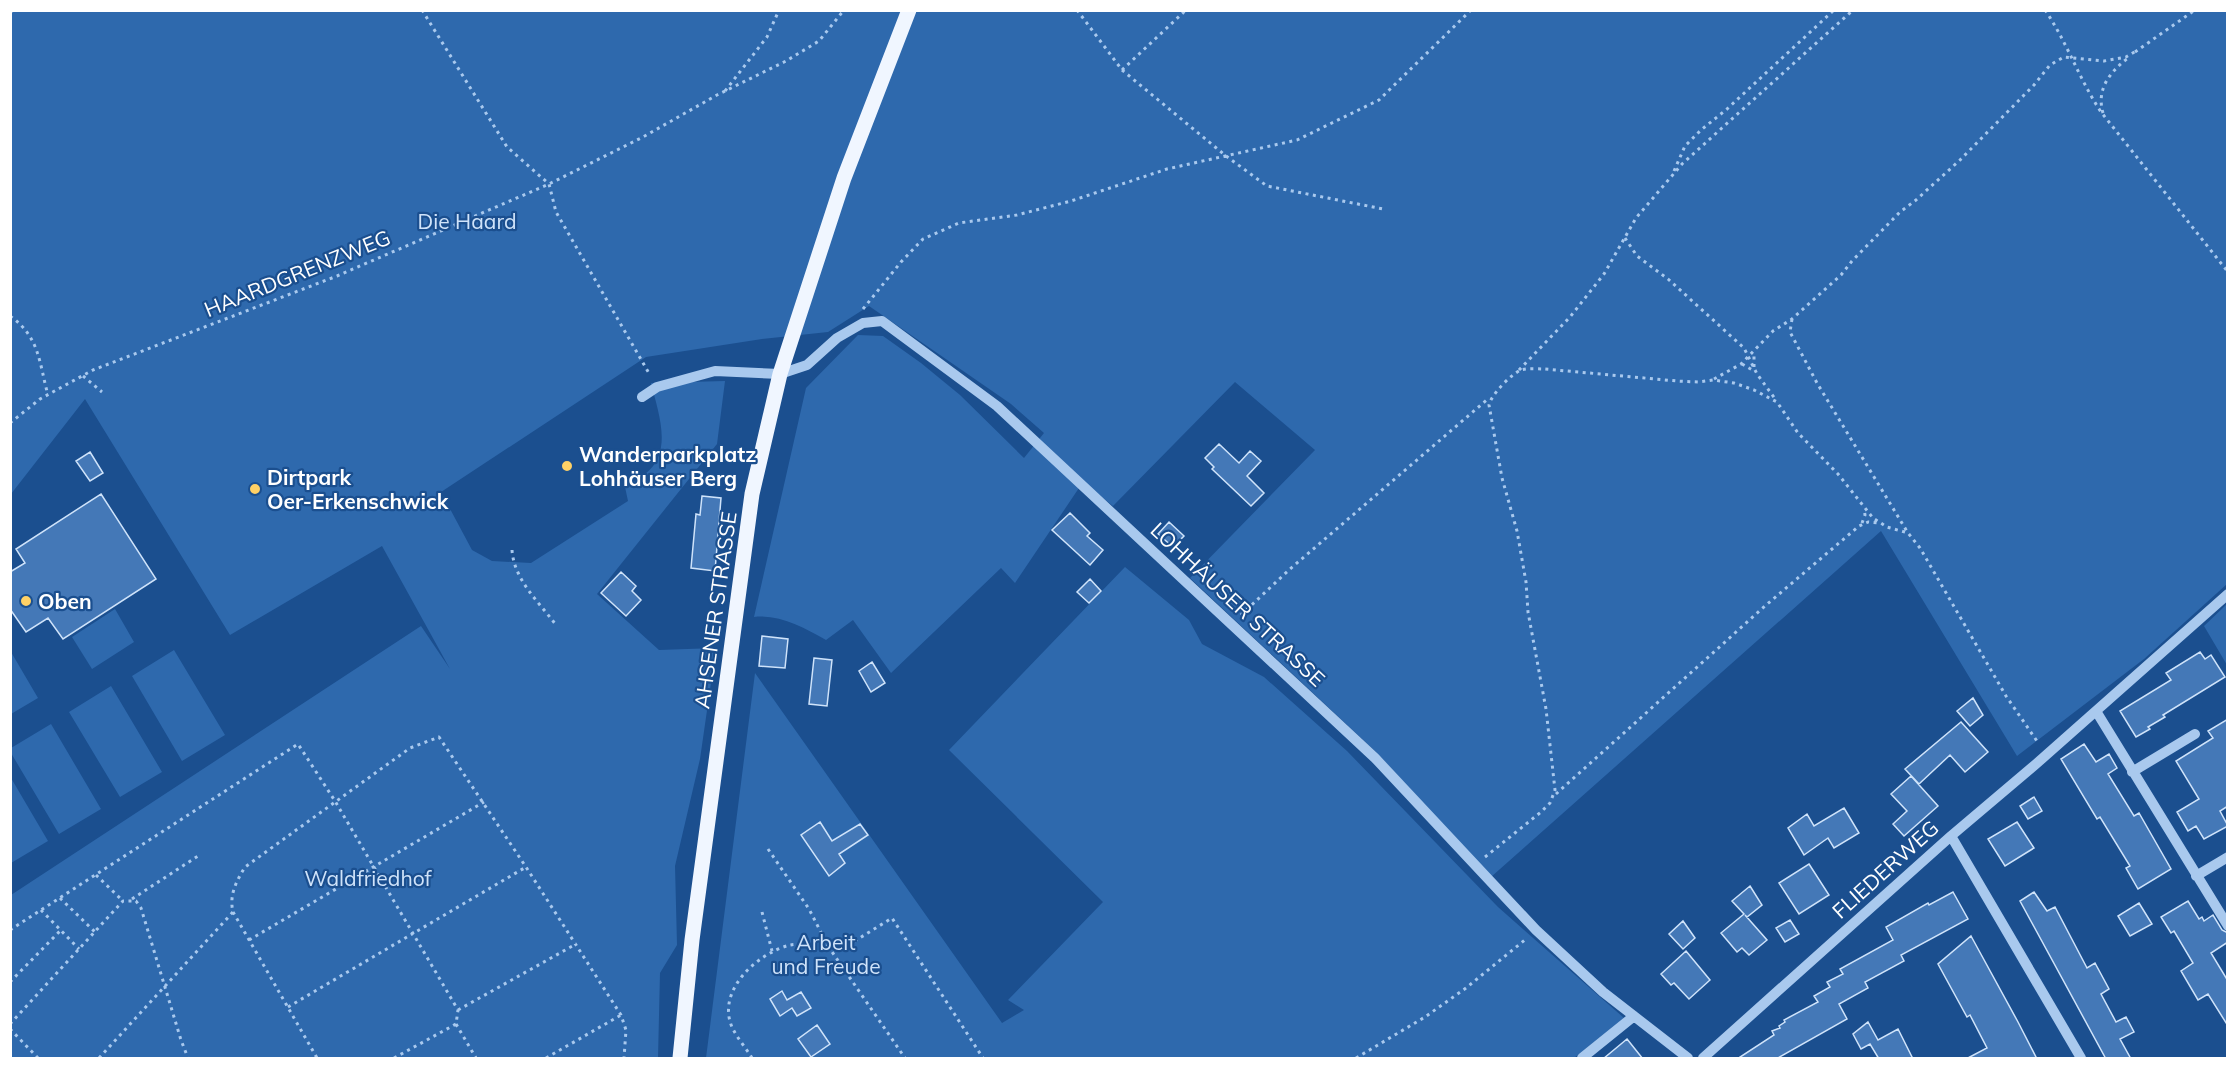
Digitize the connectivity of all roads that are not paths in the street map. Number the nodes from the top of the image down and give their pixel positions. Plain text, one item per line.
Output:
1 (909, 10) edge
2 (780, 374) junction
3 (642, 397) dead end
4 (2228, 594) edge
5 (2096, 711) junction
6 (2195, 734) dead end
7 (2132, 772) junction
8 (1951, 836) junction
9 (2228, 857) edge
10 (2196, 876) junction
11 (2228, 926) edge
12 (1634, 1016) junction
13 (680, 1059) edge
14 (1582, 1059) edge
15 (1688, 1059) edge
16 (1703, 1059) edge
17 (2081, 1059) edge

1 - 2 main road, AHSENER STRASSE
2 - 3 street
2 - 12 street, LOHHÄUSER STRASSE
2 - 13 main road, AHSENER STRASSE
4 - 5 street, FLIEDERWEG
5 - 7 street
5 - 8 street, FLIEDERWEG
6 - 7 street
7 - 10 street
8 - 16 street, FLIEDERWEG
8 - 17 street
9 - 10 street
10 - 11 street
12 - 14 street
12 - 15 street, LOHHÄUSER STRASSE

